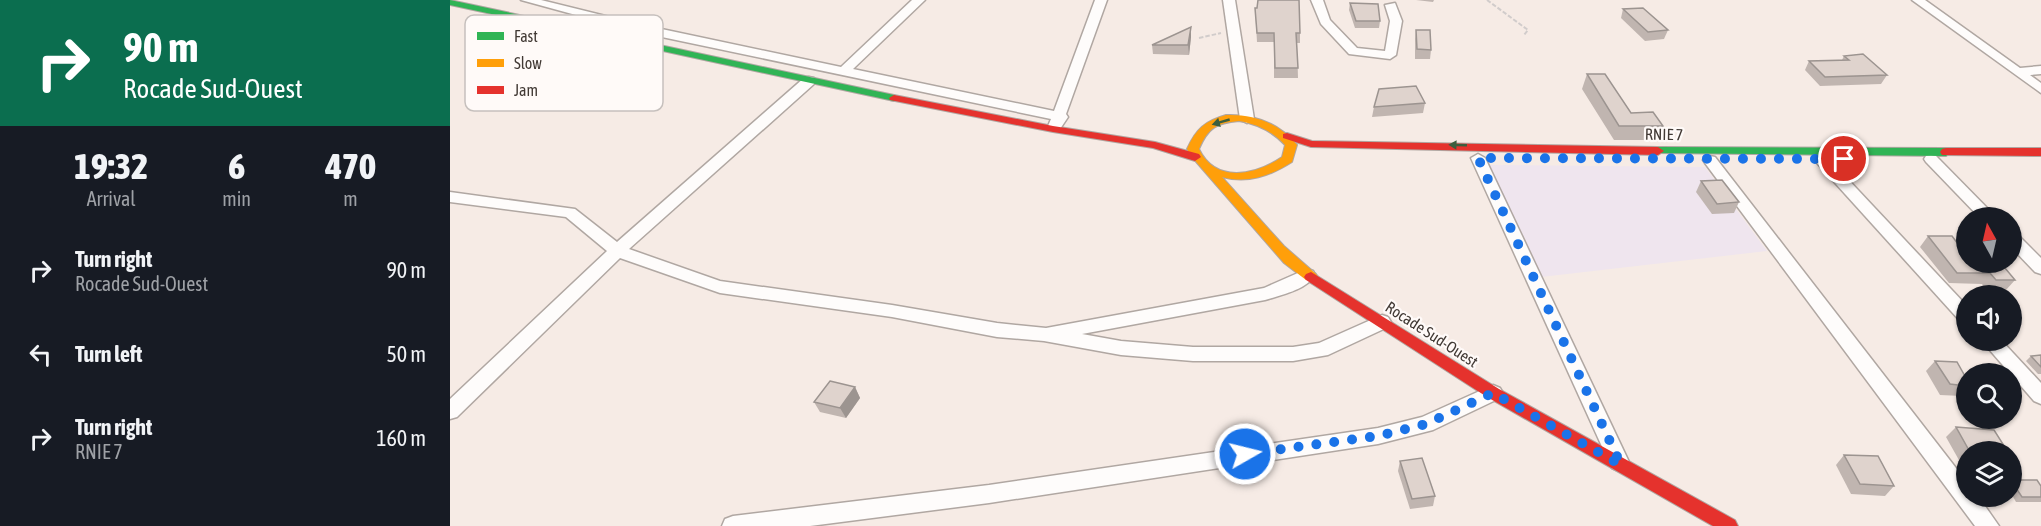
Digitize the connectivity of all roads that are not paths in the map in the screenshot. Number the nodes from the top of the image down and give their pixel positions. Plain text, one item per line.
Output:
1 (527, 0) edge
2 (919, 0) edge
3 (1101, 0) edge
4 (1229, 0) edge
5 (1317, 0) edge
6 (1918, 0) edge
7 (450, 2) edge
8 (1391, 5) dead end
9 (509, 15) edge
10 (586, 15) edge
11 (663, 33) edge
12 (663, 49) edge
13 (2041, 70) edge
14 (844, 71) junction
15 (2018, 72) junction
16 (809, 81) junction
17 (2041, 88) edge
18 (1247, 119) junction
19 (1057, 123) junction
20 (1200, 133) junction
21 (1287, 136) junction
22 (1111, 139) junction
23 (2041, 152) edge
24 (1195, 157) junction
25 (1478, 158) junction
26 (1287, 159) junction
27 (1932, 159) junction
28 (1710, 160) junction
29 (1822, 160) junction
30 (2041, 161) edge
31 (1206, 168) junction
32 (1263, 174) junction
33 (450, 197) edge
34 (1979, 207) edge
35 (1256, 224) junction
36 (2022, 249) edge
37 (617, 251) junction
38 (2041, 268) edge
39 (1307, 275) junction
40 (1956, 305) edge
41 (1382, 322) junction
42 (1044, 334) junction
43 (2000, 351) edge
44 (1493, 393) junction
45 (2041, 396) edge
46 (450, 411) edge
47 (1621, 465) junction
48 (733, 526) edge
49 (1729, 526) edge
50 (1988, 526) edge

1 - 10 street
2 - 14 street
3 - 19 street
4 - 18 street
5 - 8 street
6 - 15 street
7 - 9 main road, RNIE 7
11 - 14 street
12 - 16 main road, RNIE 7
13 - 15 street
14 - 19 street
15 - 17 street
16 - 19 main road, RNIE 7
16 - 37 street
18 -> 20 main road, RNIE 7
18 - 21 main road, RNIE 7
19 - 22 main road, RNIE 7
20 - 22 main road, RNIE 7
20 - 24 main road
23 -> 21 main road, RNIE 7 / RNIE 7
21 - 26 main road
22 - 24 main road, RNIE 7
24 - 31 main road, RNIE 7
25 - 26 main road, RNIE 7 / RNIE 7
25 - 28 main road, RNIE 7 / RNIE 7
25 - 47 street
26 - 32 main road, RNIE 7
27 - 29 main road, RNIE 7 / RNIE 7
27 - 30 main road, RNIE 7 / RNIE 7
27 - 34 street
28 - 29 main road, RNIE 7 / RNIE 7
28 - 50 street
29 - 40 street
31 - 32 main road, RNIE 7
31 - 35 main road, Rocade Sud-Ouest
32 - 35 main road
33 - 37 street
35 - 39 main road, Rocade Sud-Ouest
36 - 38 street
37 - 42 street
37 - 46 street
39 - 41 main road, Rocade Sud-Ouest
39 - 42 street
41 - 42 street
41 - 44 main road, Rocade Sud-Ouest
43 - 45 street
44 - 47 main road, Rocade Sud-Ouest
44 - 48 street
47 - 49 main road, Rocade Sud-Ouest

